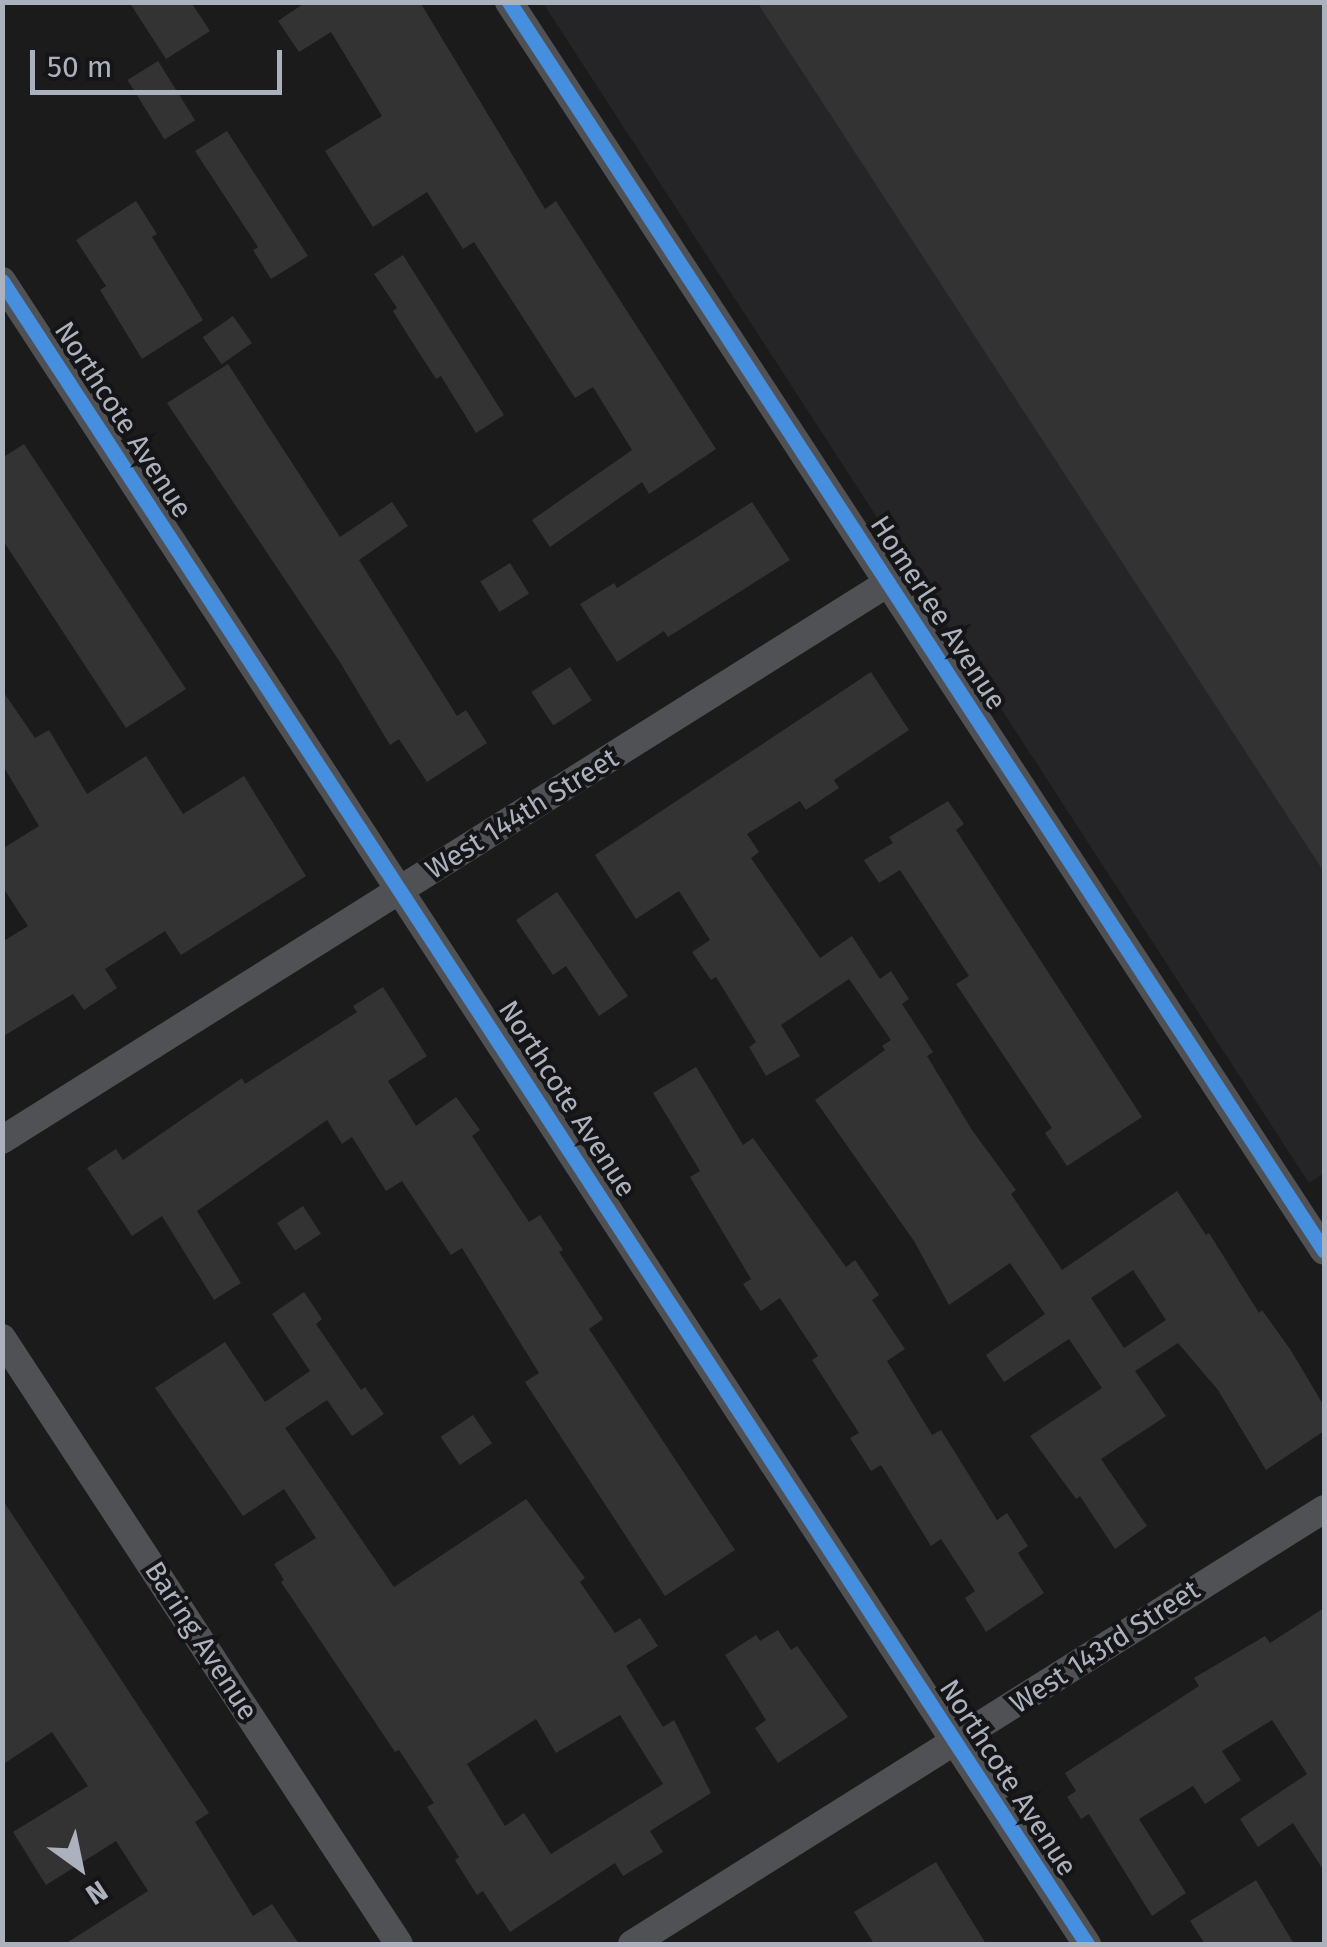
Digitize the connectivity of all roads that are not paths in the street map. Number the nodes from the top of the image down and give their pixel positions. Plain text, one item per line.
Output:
1 (509, 2) edge
2 (2, 281) edge
3 (888, 583) junction
4 (401, 890) junction
5 (2, 1140) edge
6 (1324, 1252) edge
7 (2, 1338) edge
8 (1324, 1509) edge
9 (955, 1743) junction
10 (399, 1944) edge
11 (632, 1944) edge
12 (1086, 1944) edge

1 - 3 street, Homerlee Avenue
2 - 4 street, Northcote Avenue
3 - 4 street, West 144th Street
3 - 6 street, Homerlee Avenue
4 - 5 street, West 144th Street
4 - 9 street, Northcote Avenue
7 - 10 street, Baring Avenue
8 - 9 street, West 143rd Street
9 - 11 street, West 143rd Street
9 - 12 street, Northcote Avenue

